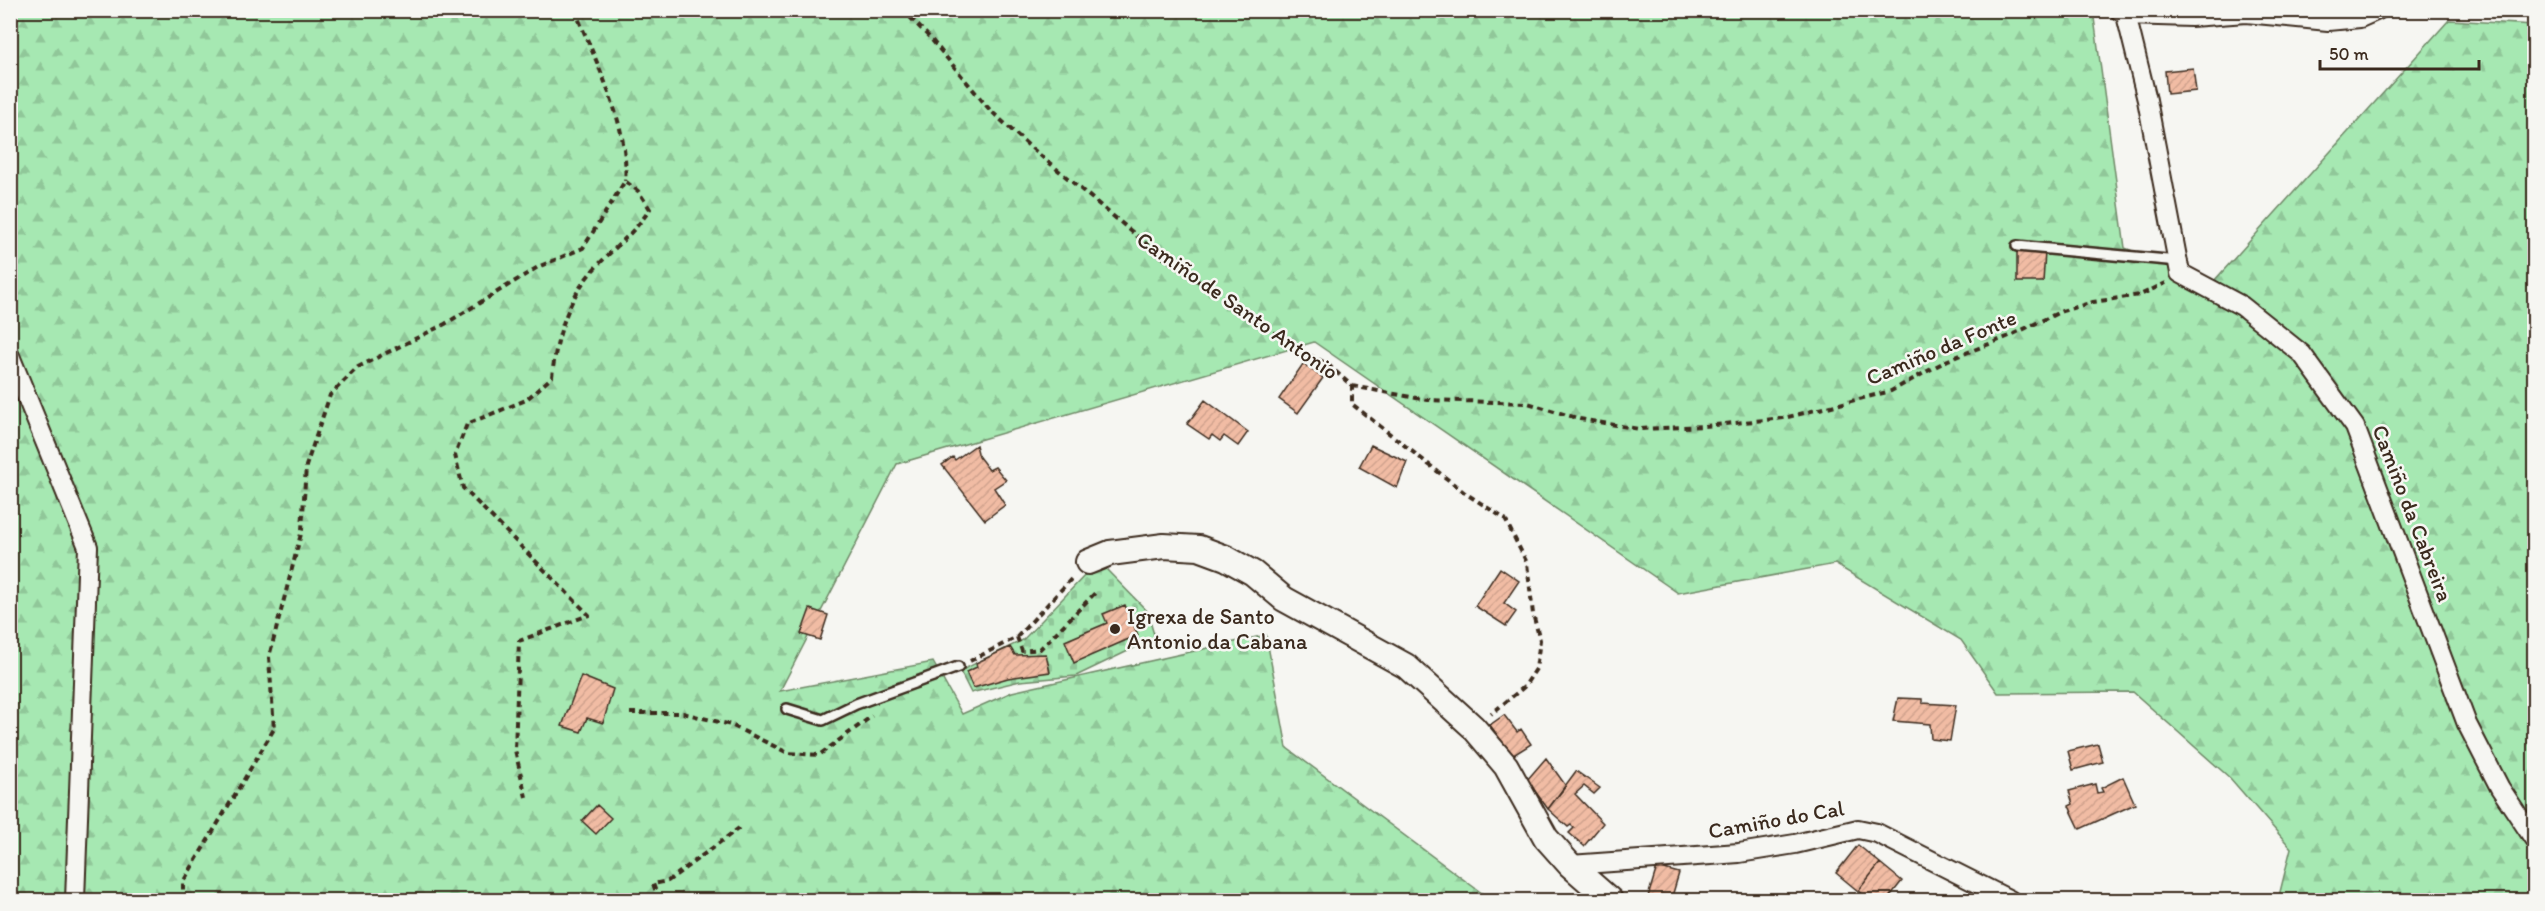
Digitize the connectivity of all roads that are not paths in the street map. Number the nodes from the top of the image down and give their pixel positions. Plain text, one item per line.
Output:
1 (2378, 10) edge
2 (2122, 13) edge
3 (2017, 246) dead end
4 (2179, 267) junction
5 (10, 356) edge
6 (1088, 562) road end
7 (958, 667) dead end
8 (787, 709) dead end
9 (2535, 839) edge
10 (1570, 865) junction
11 (75, 900) edge
12 (1610, 900) edge
13 (2010, 900) edge

1 - 2 street
2 - 4 street
3 - 4 lane
4 - 9 street, Camiño da Cabreira
5 - 11 street
6 - 10 street
7 - 8 lane
10 - 12 street
10 - 13 street, Camiño do Cal

